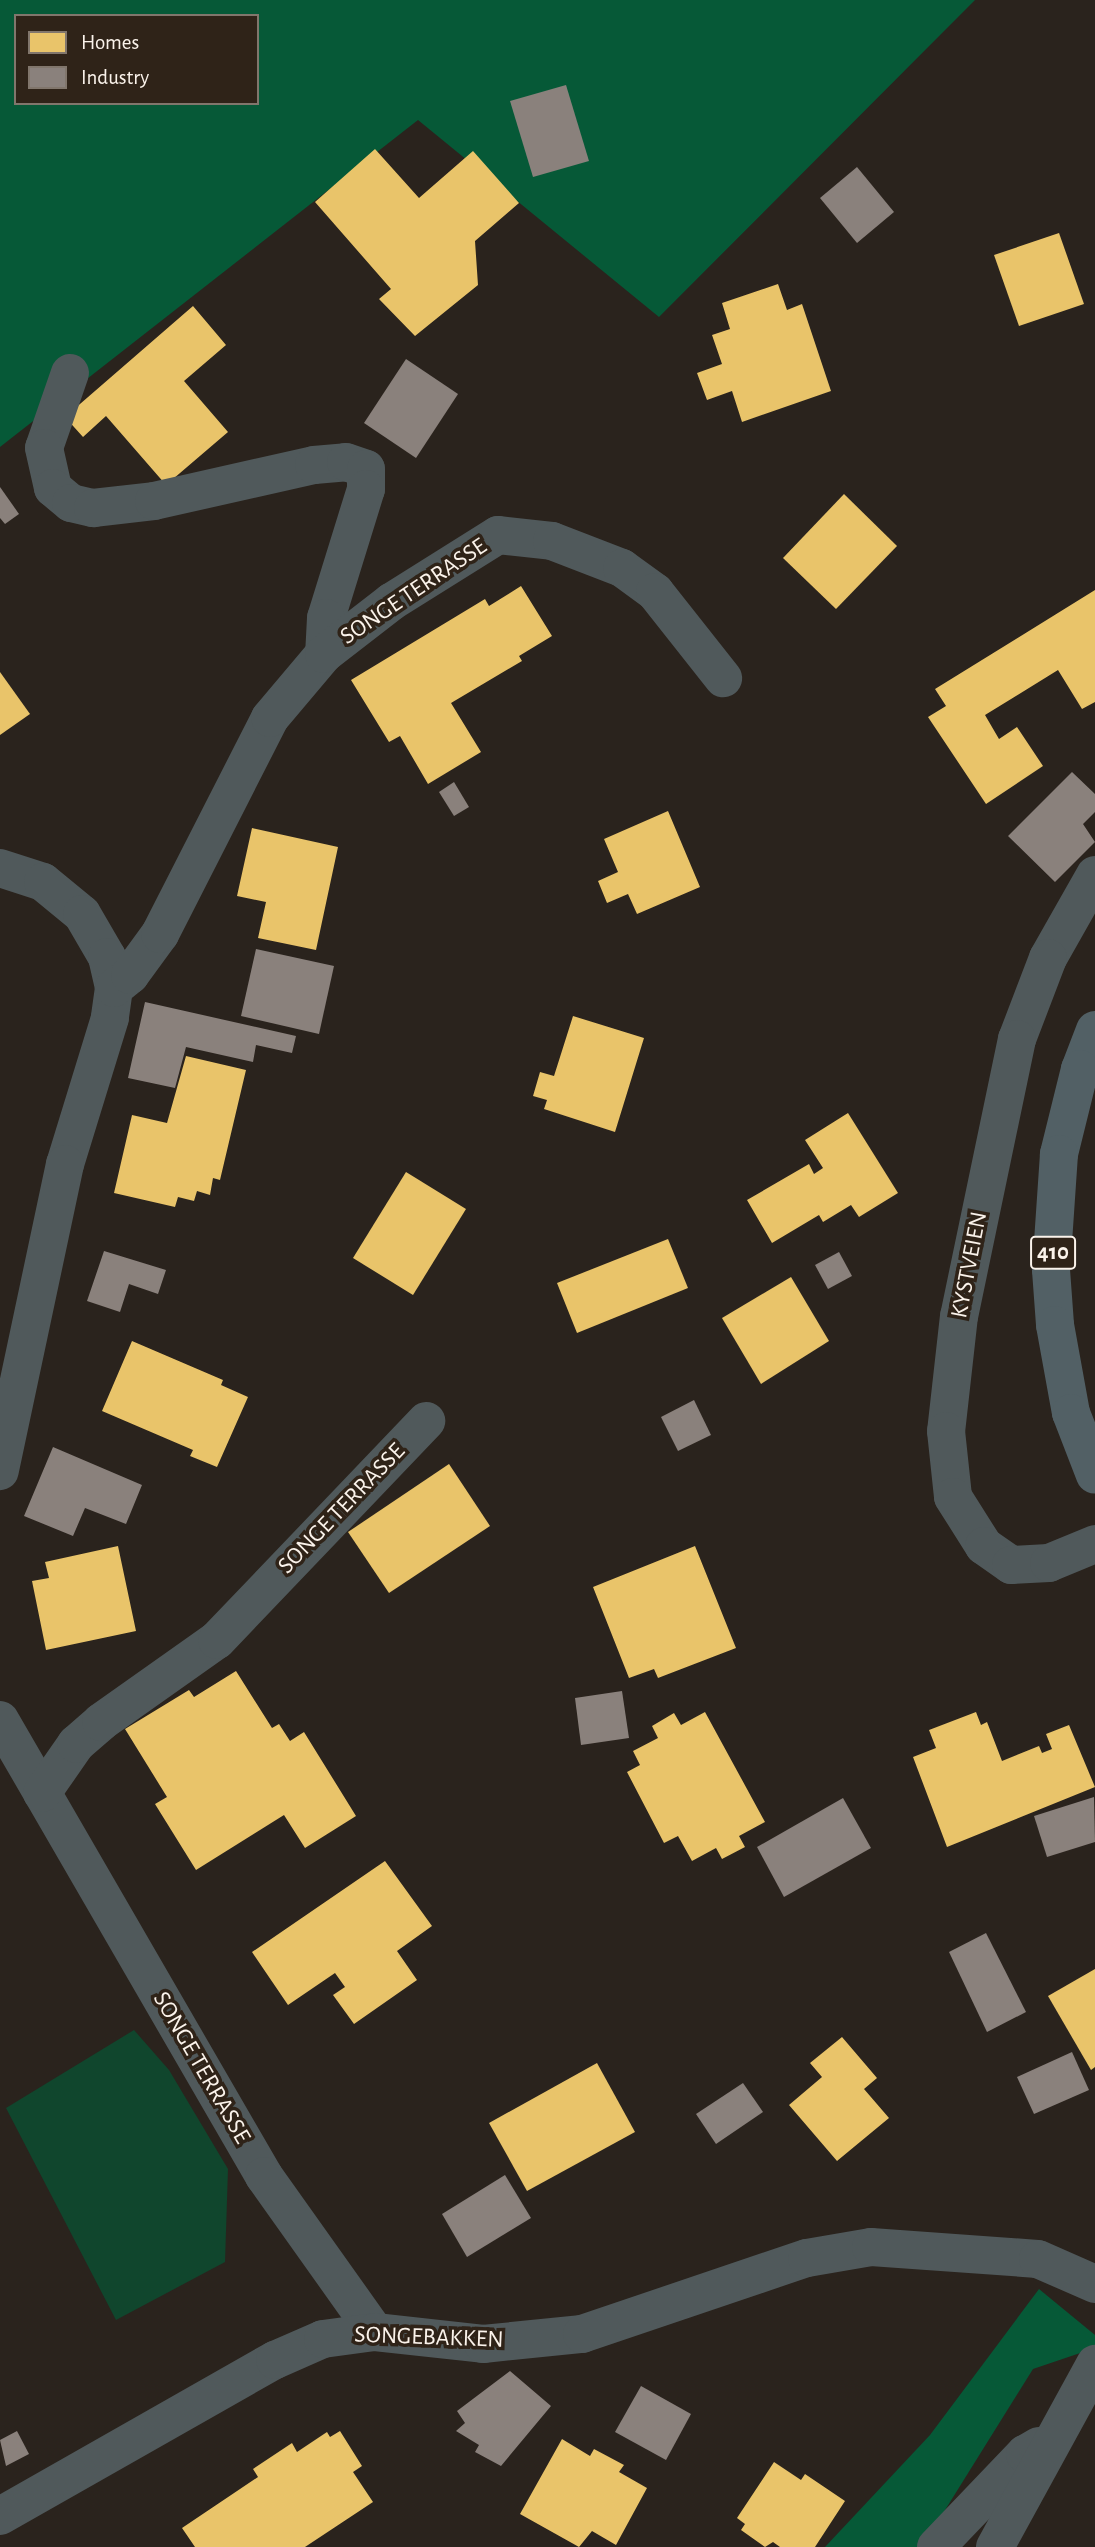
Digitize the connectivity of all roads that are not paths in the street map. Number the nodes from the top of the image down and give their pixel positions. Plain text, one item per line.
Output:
1 (70, 373) dead end
2 (324, 654) junction
3 (723, 677) dead end
4 (0, 868) edge
5 (1095, 875) edge
6 (114, 988) junction
7 (1095, 1030) edge
8 (426, 1420) dead end
9 (0, 1471) edge
10 (1095, 1475) edge
11 (1095, 1544) edge
12 (0, 1720) edge
13 (42, 1793) junction
14 (1095, 2284) edge
15 (375, 2332) junction
16 (1095, 2364) edge
17 (1056, 2437) junction
18 (0, 2516) edge
19 (936, 2547) edge
20 (995, 2547) edge

1 - 2 street
2 - 3 street, SONGE TERRASSE
2 - 6 street, SONGE TERRASSE
4 - 6 street
5 - 11 street, KYSTVEIEN
6 - 9 street
7 - 10 main road, 410
8 - 13 street, SONGE TERRASSE
12 - 13 street, SONGE TERRASSE
13 - 15 street, SONGE TERRASSE
14 - 15 street, SONGEBAKKEN
15 - 18 street, SONGEBAKKEN
16 - 17 street
17 - 19 street
17 - 20 street

